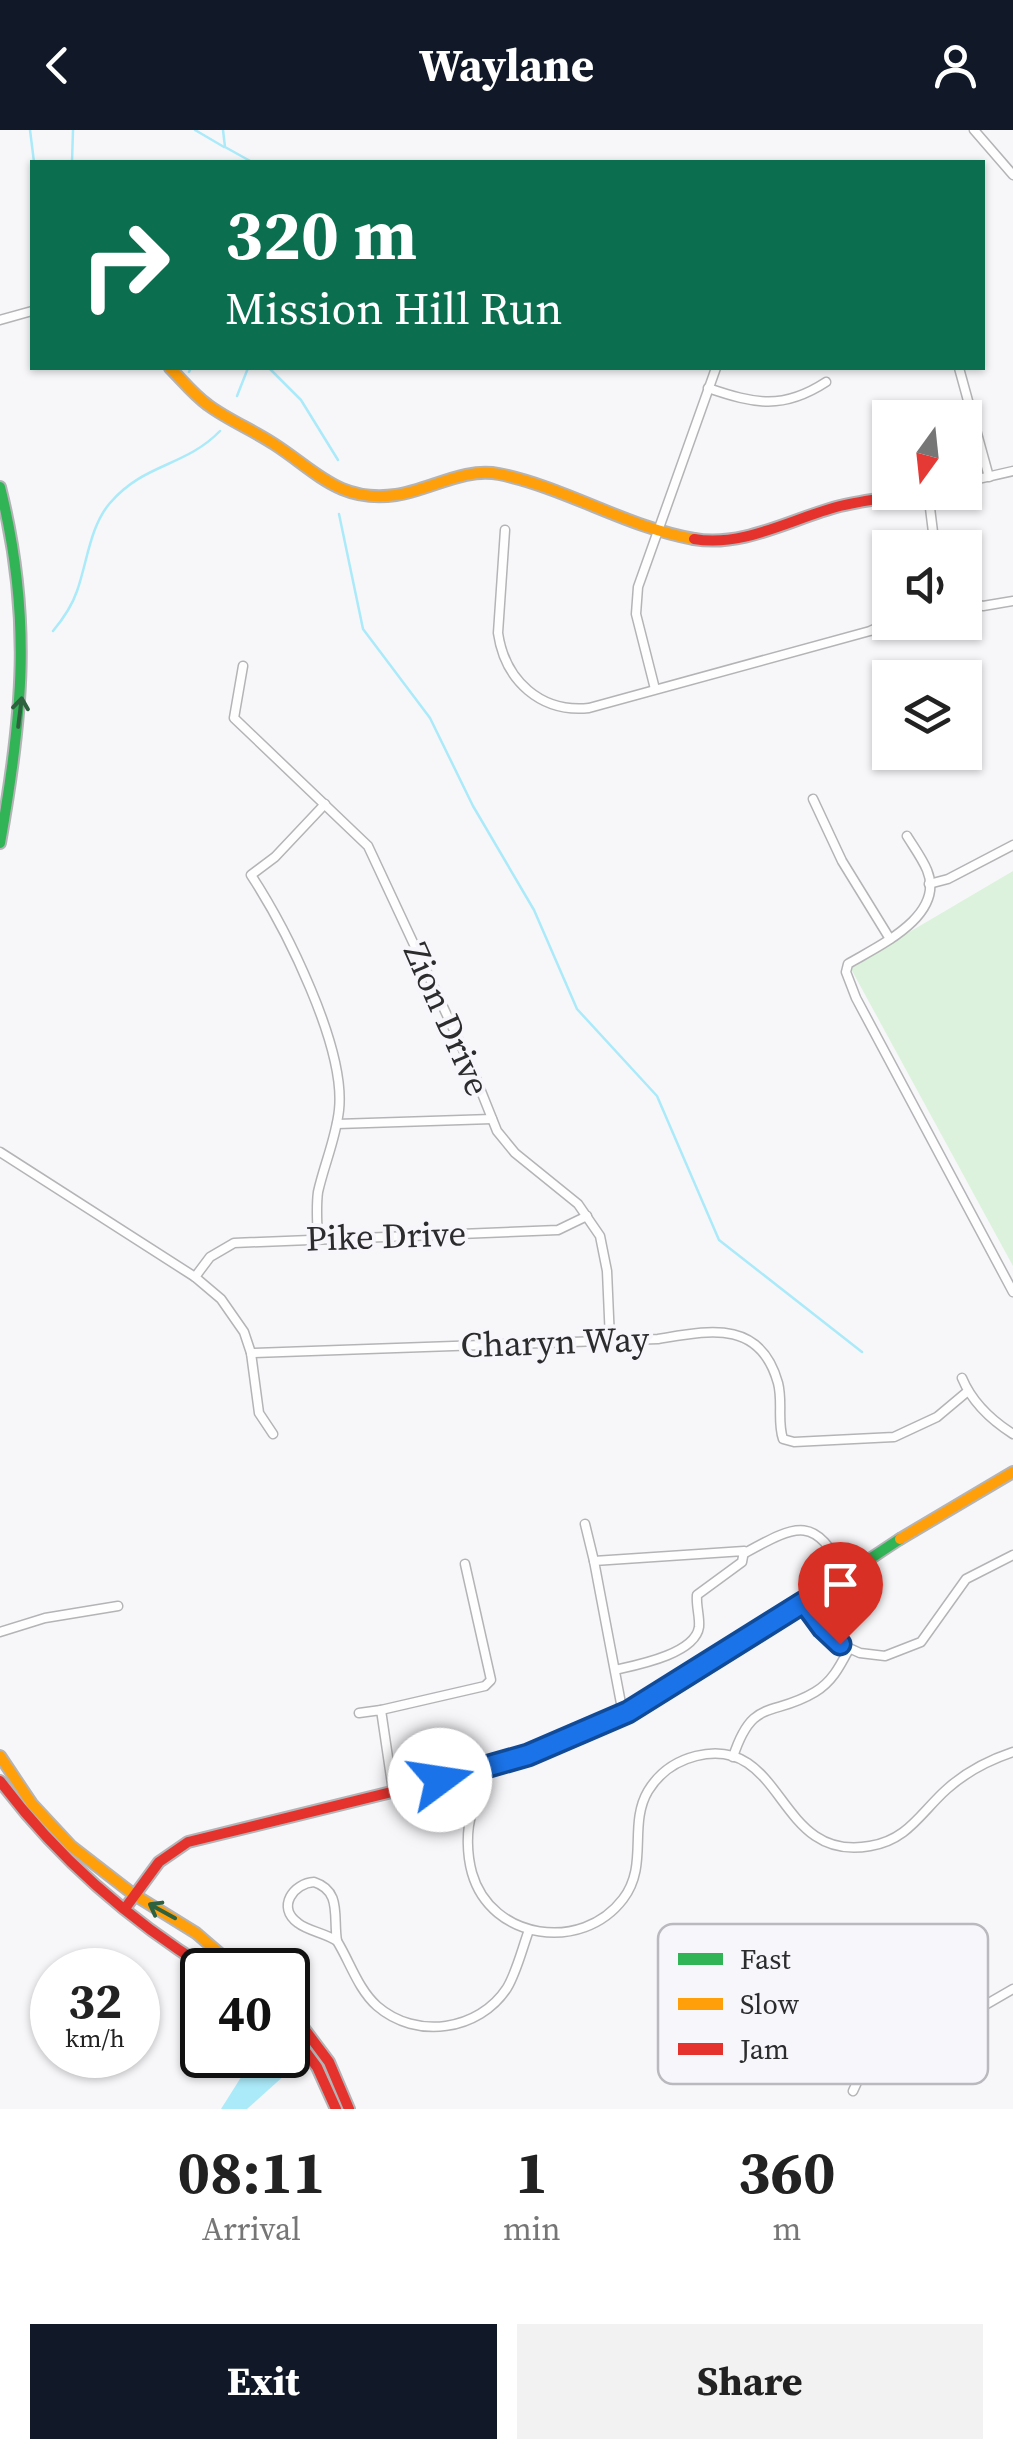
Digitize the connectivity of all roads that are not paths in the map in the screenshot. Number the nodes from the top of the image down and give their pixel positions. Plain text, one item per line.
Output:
1 (974, 130) edge
2 (1013, 175) edge
3 (30, 312) edge
4 (0, 320) edge
5 (172, 370) edge
6 (715, 370) edge
7 (960, 370) edge
8 (826, 382) dead end
9 (708, 388) junction
10 (1013, 471) edge
11 (989, 476) junction
12 (982, 478) edge
13 (0, 487) edge
14 (872, 500) edge
15 (504, 530) dead end
16 (658, 533) junction
17 (1013, 601) edge
18 (982, 606) edge
19 (872, 630) edge
20 (243, 666) dead end
21 (656, 689) junction
22 (813, 799) dead end
23 (326, 804) junction
24 (906, 836) dead end
25 (0, 843) edge
26 (1013, 845) edge
27 (929, 884) junction
28 (890, 939) junction
29 (492, 1119) junction
30 (336, 1124) junction
31 (1, 1151) edge
32 (587, 1216) junction
33 (318, 1238) junction
34 (195, 1277) junction
35 (1013, 1292) edge
36 (610, 1340) junction
37 (251, 1353) junction
38 (962, 1378) dead end
39 (968, 1391) junction
40 (273, 1434) dead end
41 (1013, 1434) edge
42 (1013, 1472) edge
43 (586, 1524) dead end
44 (745, 1553) junction
45 (1013, 1555) edge
46 (594, 1561) junction
47 (465, 1564) dead end
48 (845, 1574) junction
49 (804, 1602) junction
50 (118, 1606) dead end
51 (0, 1632) edge
52 (849, 1649) junction
53 (615, 1670) junction
54 (381, 1710) junction
55 (359, 1713) dead end
56 (622, 1714) junction
57 (1013, 1752) edge
58 (0, 1756) edge
59 (733, 1756) junction
60 (480, 1770) junction
61 (440, 1780) junction
62 (0, 1781) edge
63 (394, 1791) junction
64 (476, 1805) junction
65 (460, 1809) junction
66 (470, 1827) junction
67 (133, 1894) junction
68 (126, 1906) junction
69 (529, 1930) junction
70 (336, 1941) junction
71 (212, 1948) edge
72 (180, 1952) edge
73 (1013, 1989) edge
74 (988, 2003) edge
75 (310, 2037) edge
76 (310, 2058) edge
77 (856, 2084) edge
78 (853, 2091) dead end
79 (336, 2109) edge
80 (349, 2109) edge

1 - 2 street
3 - 4 street
5 - 16 street
6 - 9 street
7 - 11 street
8 - 9 street
9 - 16 street
10 - 11 street
11 - 12 street
25 -> 13 street
14 - 16 street
15 - 21 street
16 - 21 street
17 - 18 street
19 - 21 street
20 - 23 street, Zion Drive
22 - 28 street
23 - 29 street, Zion Drive
23 - 30 street
24 - 27 street
26 - 27 street
27 - 28 street
28 - 35 street
29 - 30 street
29 - 32 street, Zion Drive
30 - 33 street
31 - 34 street
32 - 33 street, Pike Drive
32 - 36 street, Zion Drive
33 - 34 street, Pike Drive
34 - 37 street
36 - 37 street, Charyn Way
36 - 39 street, Charyn Way
37 - 40 street
38 - 39 street
39 - 41 street
42 - 48 street
43 - 46 street
44 - 46 street
44 - 48 street
44 - 53 street
45 - 52 street
46 - 53 street
47 - 54 street
48 - 49 street
49 - 52 street
49 - 56 street
50 - 51 street
52 - 59 street
53 - 56 street
54 - 55 street
54 - 63 street
56 - 60 street
57 - 59 street
58 - 67 street
59 - 69 street
60 - 61 street
60 - 64 street
61 - 63 street
61 - 65 street
62 - 68 street
63 - 67 street
64 - 65 street
64 - 66 street
65 - 66 street
66 - 69 street
67 - 68 street
71 -> 67 street
68 - 72 street
69 - 70 street
70 - 70 street
73 - 74 street
75 - 80 street
76 - 79 street
77 - 78 street

